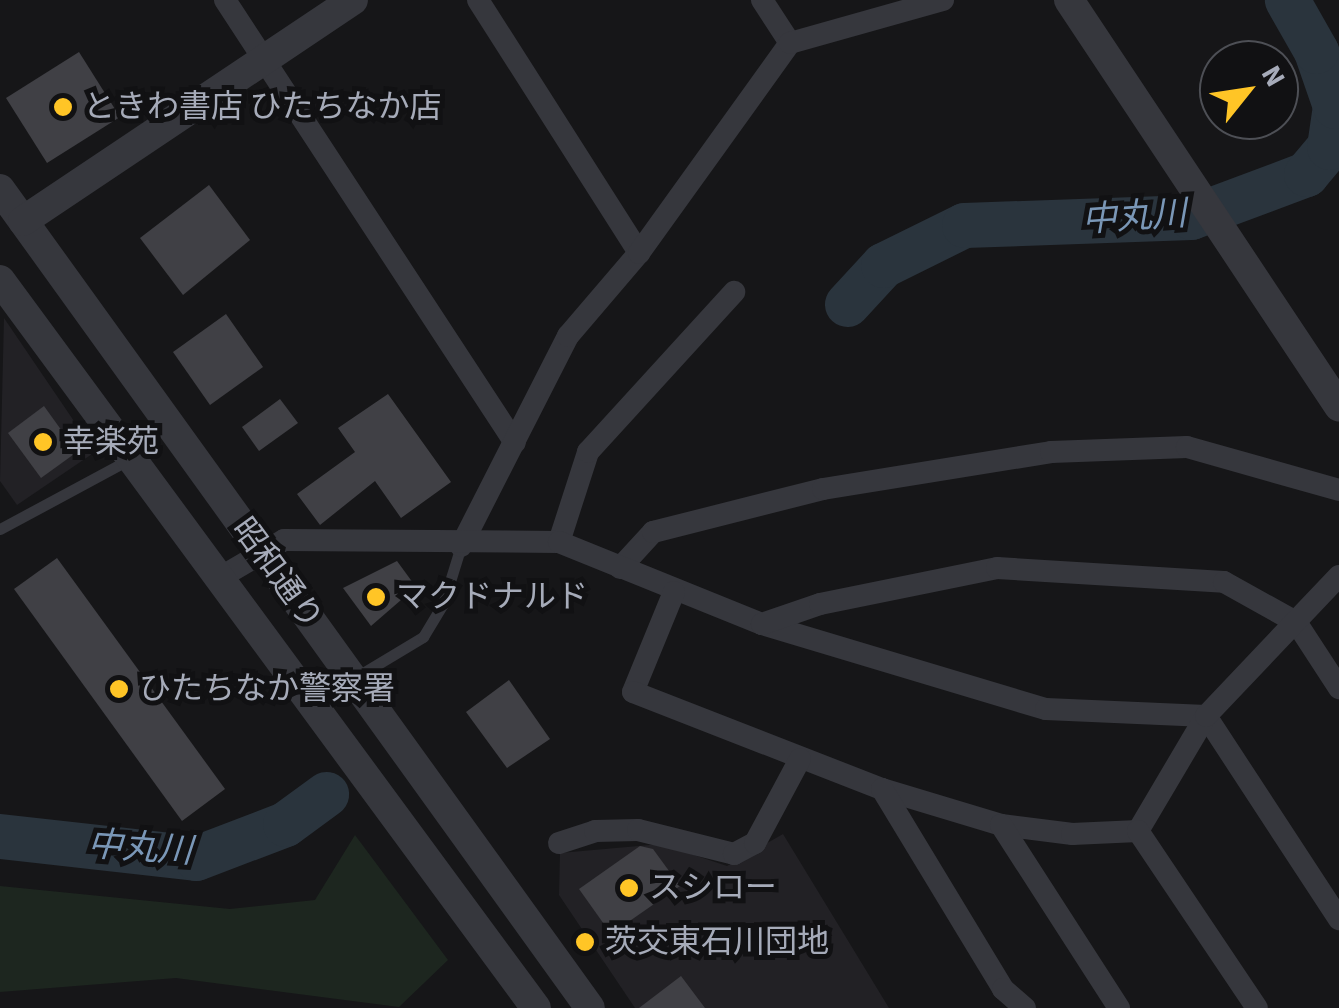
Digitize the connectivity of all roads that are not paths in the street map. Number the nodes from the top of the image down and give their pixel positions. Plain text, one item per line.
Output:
1 (226, 0) edge
2 (353, 0) edge
3 (478, 0) edge
4 (762, 0) edge
5 (943, 0) edge
6 (1070, 0) edge
7 (790, 43) junction
8 (264, 58) junction
9 (0, 189) edge
10 (23, 220) junction
11 (639, 253) junction
12 (0, 280) edge
13 (734, 292) dead end
14 (1339, 407) edge
15 (515, 443) junction
16 (131, 458) junction
17 (1339, 490) edge
18 (0, 529) edge
19 (559, 542) junction
20 (461, 546) junction
21 (258, 550) junction
22 (620, 568) junction
23 (1339, 576) edge
24 (221, 577) junction
25 (674, 592) junction
26 (1296, 622) junction
27 (762, 624) junction
28 (353, 678) junction
29 (1339, 688) edge
30 (1206, 716) junction
31 (800, 759) junction
32 (882, 789) junction
33 (1001, 824) junction
34 (1138, 831) junction
35 (560, 843) dead end
36 (1339, 918) edge
37 (536, 1008) edge
38 (590, 1008) edge
39 (1025, 1008) edge
40 (1119, 1008) edge
41 (1257, 1008) edge

1 - 8 street
2 - 8 street
3 - 11 street
4 - 7 street
5 - 7 street
6 - 14 street
7 - 11 street
8 - 10 street
8 - 15 street
9 - 10 street, 昭和通り
10 - 21 street, 昭和通り
11 - 15 street
12 - 16 street, 昭和通り
13 - 19 street
15 - 20 street
16 - 18 lane
16 - 24 street, 昭和通り
17 - 22 street
19 - 20 street
19 - 22 street
20 - 21 street
20 - 28 lane
21 - 24 street
21 - 28 street, 昭和通り
22 - 25 street
23 - 26 street
24 - 37 street, 昭和通り
25 - 27 street
25 - 31 street
26 - 27 street
26 - 29 street
26 - 30 street
27 - 30 street
28 - 38 street, 昭和通り
30 - 34 street
30 - 36 street
31 - 32 street
31 - 35 street
32 - 33 street
32 - 39 street
33 - 34 street
33 - 40 street
34 - 41 street

